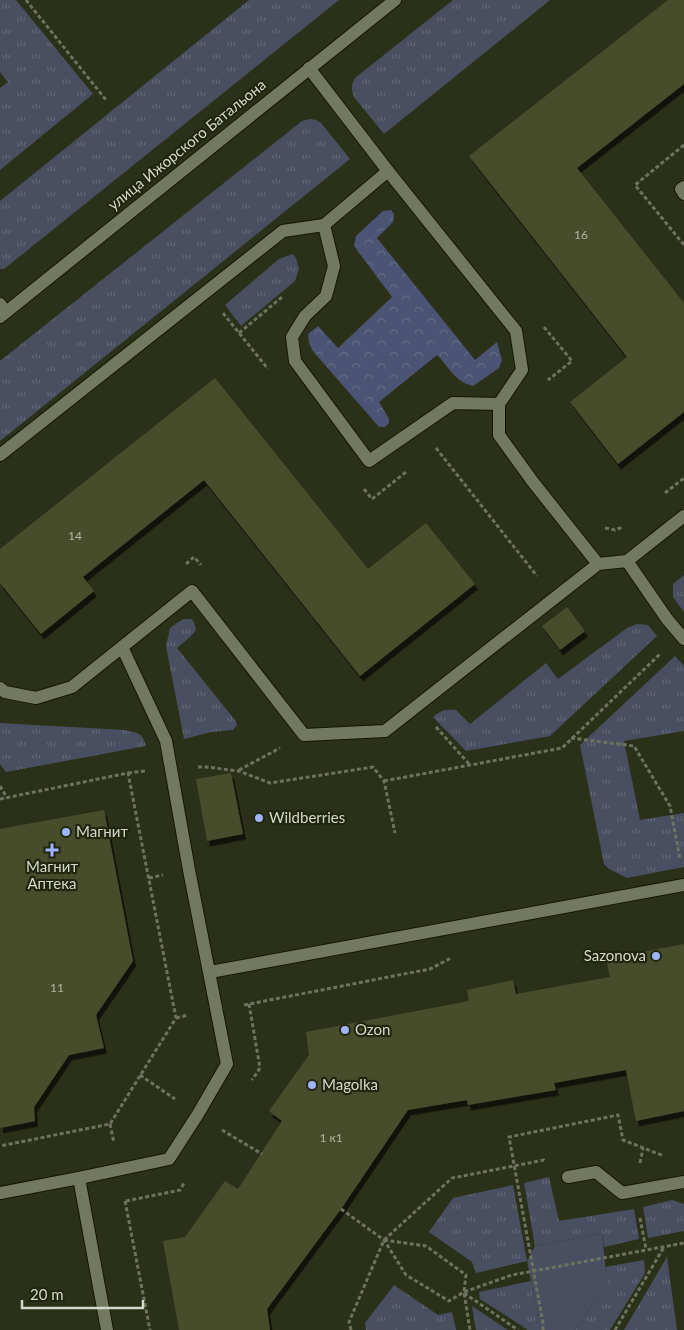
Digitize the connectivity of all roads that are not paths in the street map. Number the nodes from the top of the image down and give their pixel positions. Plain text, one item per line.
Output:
1 (395, 0) edge
2 (308, 68) junction
3 (388, 171) junction
4 (684, 187) edge
5 (684, 194) edge
6 (324, 226) junction
7 (2, 311) edge
8 (499, 404) junction
9 (0, 455) edge
10 (684, 516) edge
11 (627, 561) junction
12 (598, 564) junction
13 (682, 636) edge
14 (122, 647) junction
15 (0, 688) edge
16 (684, 885) edge
17 (210, 972) junction
18 (568, 1177) road end
19 (79, 1178) junction
20 (684, 1182) edge
21 (0, 1193) edge
22 (107, 1330) edge

1 - 2 street, улица Ижорского Батальона
2 - 3 street
2 - 7 street, улица Ижорского Батальона
3 - 6 street
3 - 8 street
4 - 5 street
6 - 8 street
6 - 9 street
8 - 12 street
10 - 11 street
11 - 12 street
11 - 13 street
12 - 14 street
14 - 15 street
14 - 17 street
16 - 17 street
17 - 19 street
18 - 20 street
19 - 21 street
19 - 22 street

